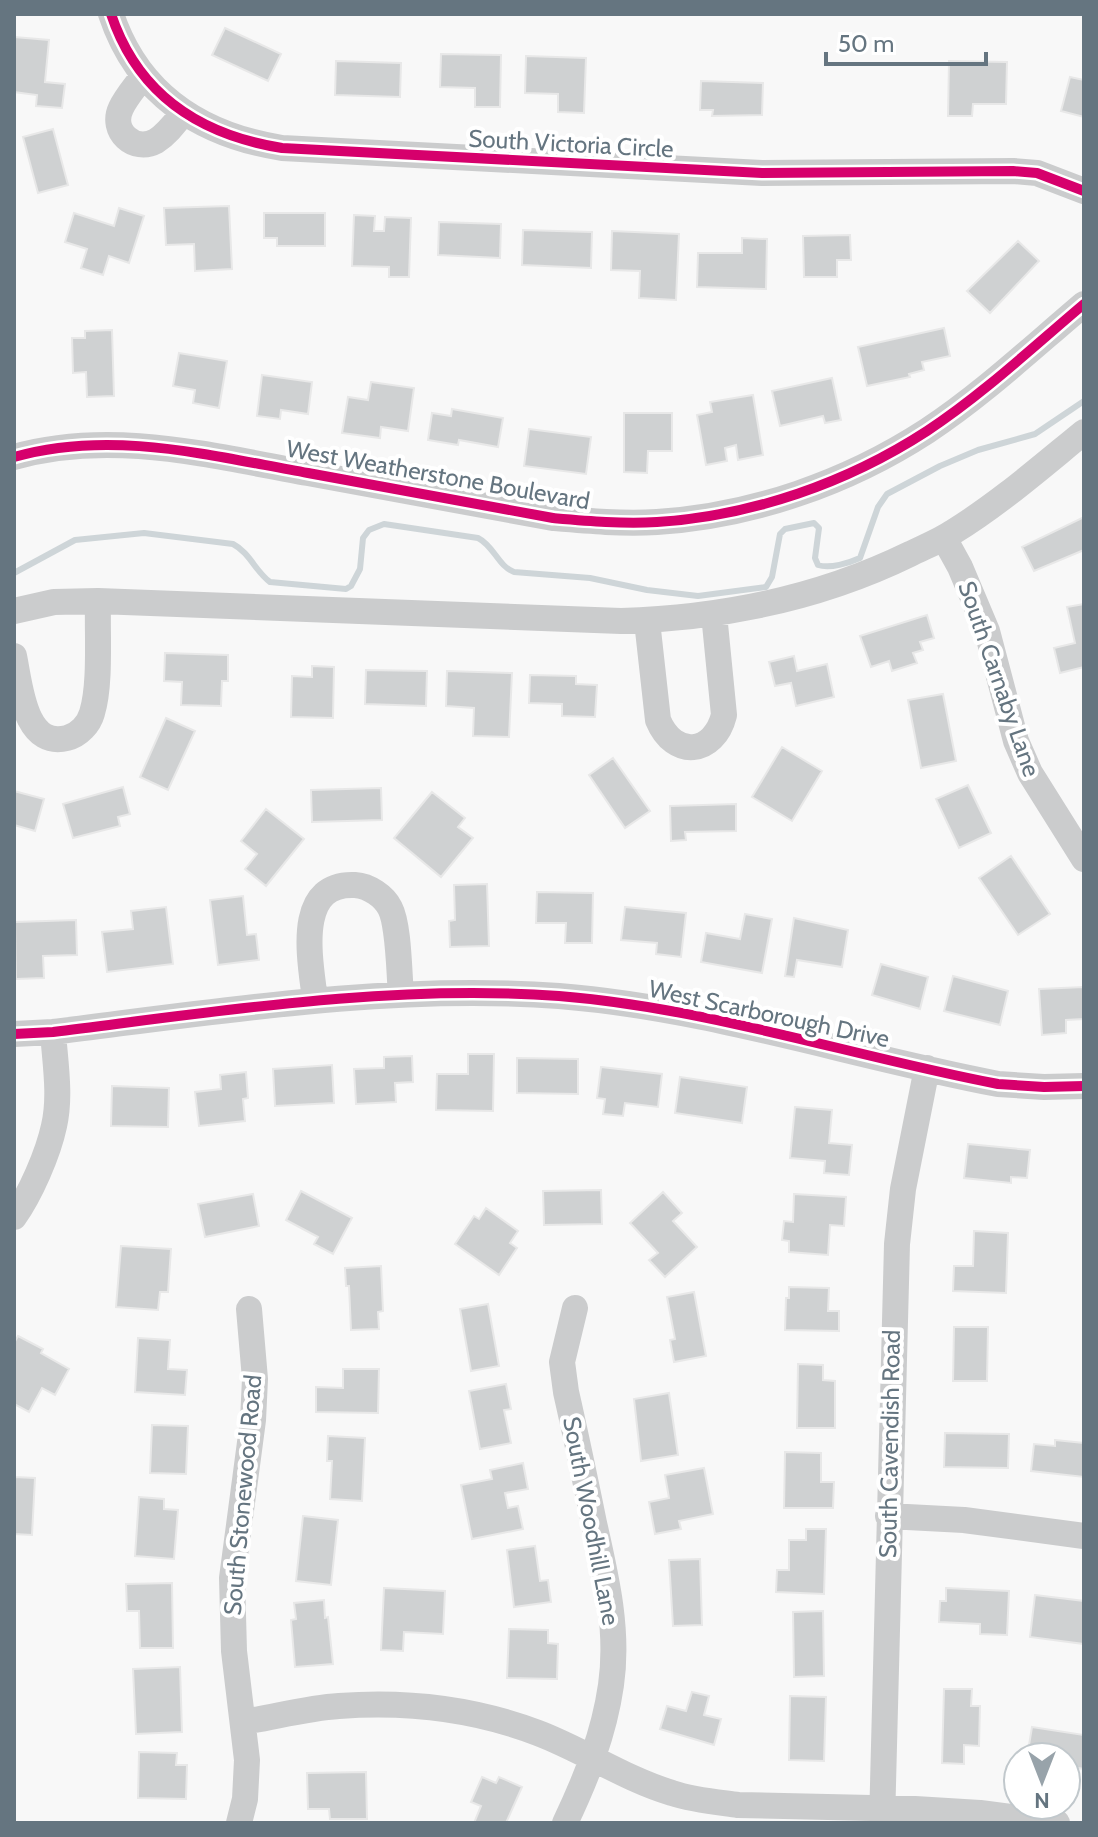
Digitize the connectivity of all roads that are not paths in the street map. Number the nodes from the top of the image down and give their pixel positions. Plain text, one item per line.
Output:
1 (111, 14) edge
2 (143, 76) junction
3 (183, 113) junction
4 (1084, 191) edge
5 (1084, 304) edge
6 (1084, 432) edge
7 (14, 457) edge
8 (944, 538) junction
9 (98, 601) junction
10 (14, 611) edge
11 (714, 614) junction
12 (647, 621) junction
13 (14, 656) edge
14 (1081, 846) edge
15 (401, 994) junction
16 (315, 1000) junction
17 (53, 1032) junction
18 (14, 1034) edge
19 (927, 1068) junction
20 (1084, 1086) edge
21 (14, 1217) edge
22 (575, 1308) dead end
23 (249, 1309) dead end
24 (888, 1516) junction
25 (1084, 1536) edge
26 (243, 1722) junction
27 (593, 1758) junction
28 (882, 1816) edge
29 (239, 1823) edge
30 (565, 1823) edge
31 (1057, 1823) edge

1 - 2 street, South Victoria Circle
2 - 3 street, South Victoria Circle
2 - 3 street
3 - 4 street, South Victoria Circle
5 - 7 street, West Weatherstone Boulevard
6 - 8 street
8 - 11 street
8 - 14 street, South Carnaby Lane
9 - 10 street
9 - 12 street
9 - 13 street
11 - 12 street
11 - 12 street
15 - 16 street, West Scarborough Drive
15 - 16 street
15 - 19 street, West Scarborough Drive
16 - 17 street, West Scarborough Drive
17 - 18 street, West Scarborough Drive
17 - 21 street
19 - 20 street, West Scarborough Drive
19 - 24 street, South Cavendish Road
22 - 27 street, South Woodhill Lane
23 - 26 street, South Stonewood Road
24 - 25 street
24 - 28 street, South Cavendish Road
26 - 27 street
26 - 29 street, South Stonewood Road
27 - 28 street
27 - 30 street, South Woodhill Lane
28 - 31 street

